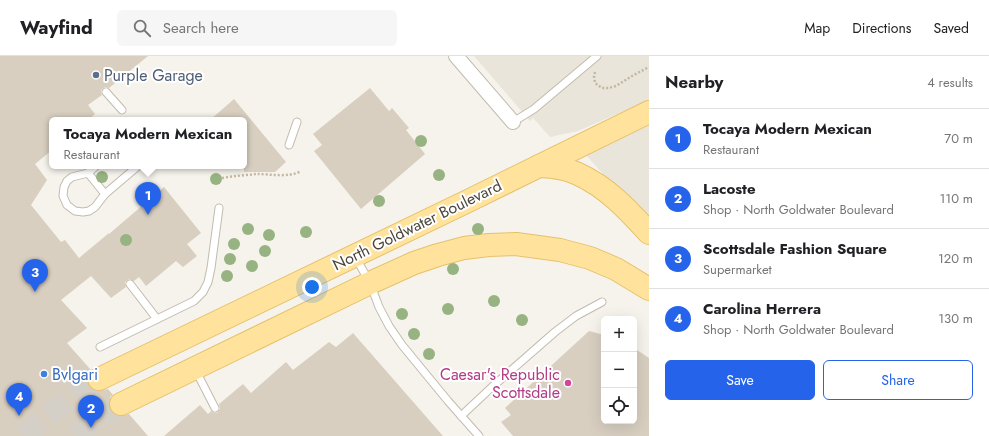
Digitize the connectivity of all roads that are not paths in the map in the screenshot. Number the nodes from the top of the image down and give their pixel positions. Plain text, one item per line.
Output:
1 (456, 56) edge
2 (597, 56) edge
3 (106, 92) dead end
4 (122, 110) dead end
5 (649, 112) edge
6 (297, 122) dead end
7 (513, 122) joint
8 (289, 145) dead end
9 (539, 166) junction
10 (93, 169) edge
11 (134, 169) edge
12 (88, 173) junction
13 (105, 194) junction
14 (219, 208) dead end
15 (649, 233) edge
16 (354, 256) junction
17 (370, 283) junction
18 (130, 284) dead end
19 (649, 289) edge
20 (602, 302) dead end
21 (157, 320) junction
22 (100, 347) dead end
23 (194, 368) junction
24 (99, 379) tunnel mouth
25 (121, 404) tunnel mouth
26 (215, 408) dead end
27 (461, 416) junction
28 (479, 436) edge

1 - 7 street
2 - 7 lane
3 - 4 lane
5 - 9 main road, North Goldwater Boulevard
6 - 8 lane
9 - 15 main road
9 - 16 main road, North Goldwater Boulevard
10 - 12 lane
11 - 13 lane
12 - 13 lane
12 - 13 lane
14 - 21 lane
16 - 17 lane
16 - 24 main road, North Goldwater Boulevard
17 - 19 main road, North Goldwater Boulevard
17 - 23 main road, North Goldwater Boulevard
17 - 27 lane
18 - 21 lane
20 - 27 lane
21 - 22 lane
23 - 25 main road, North Goldwater Boulevard
23 - 26 lane
27 - 28 lane

